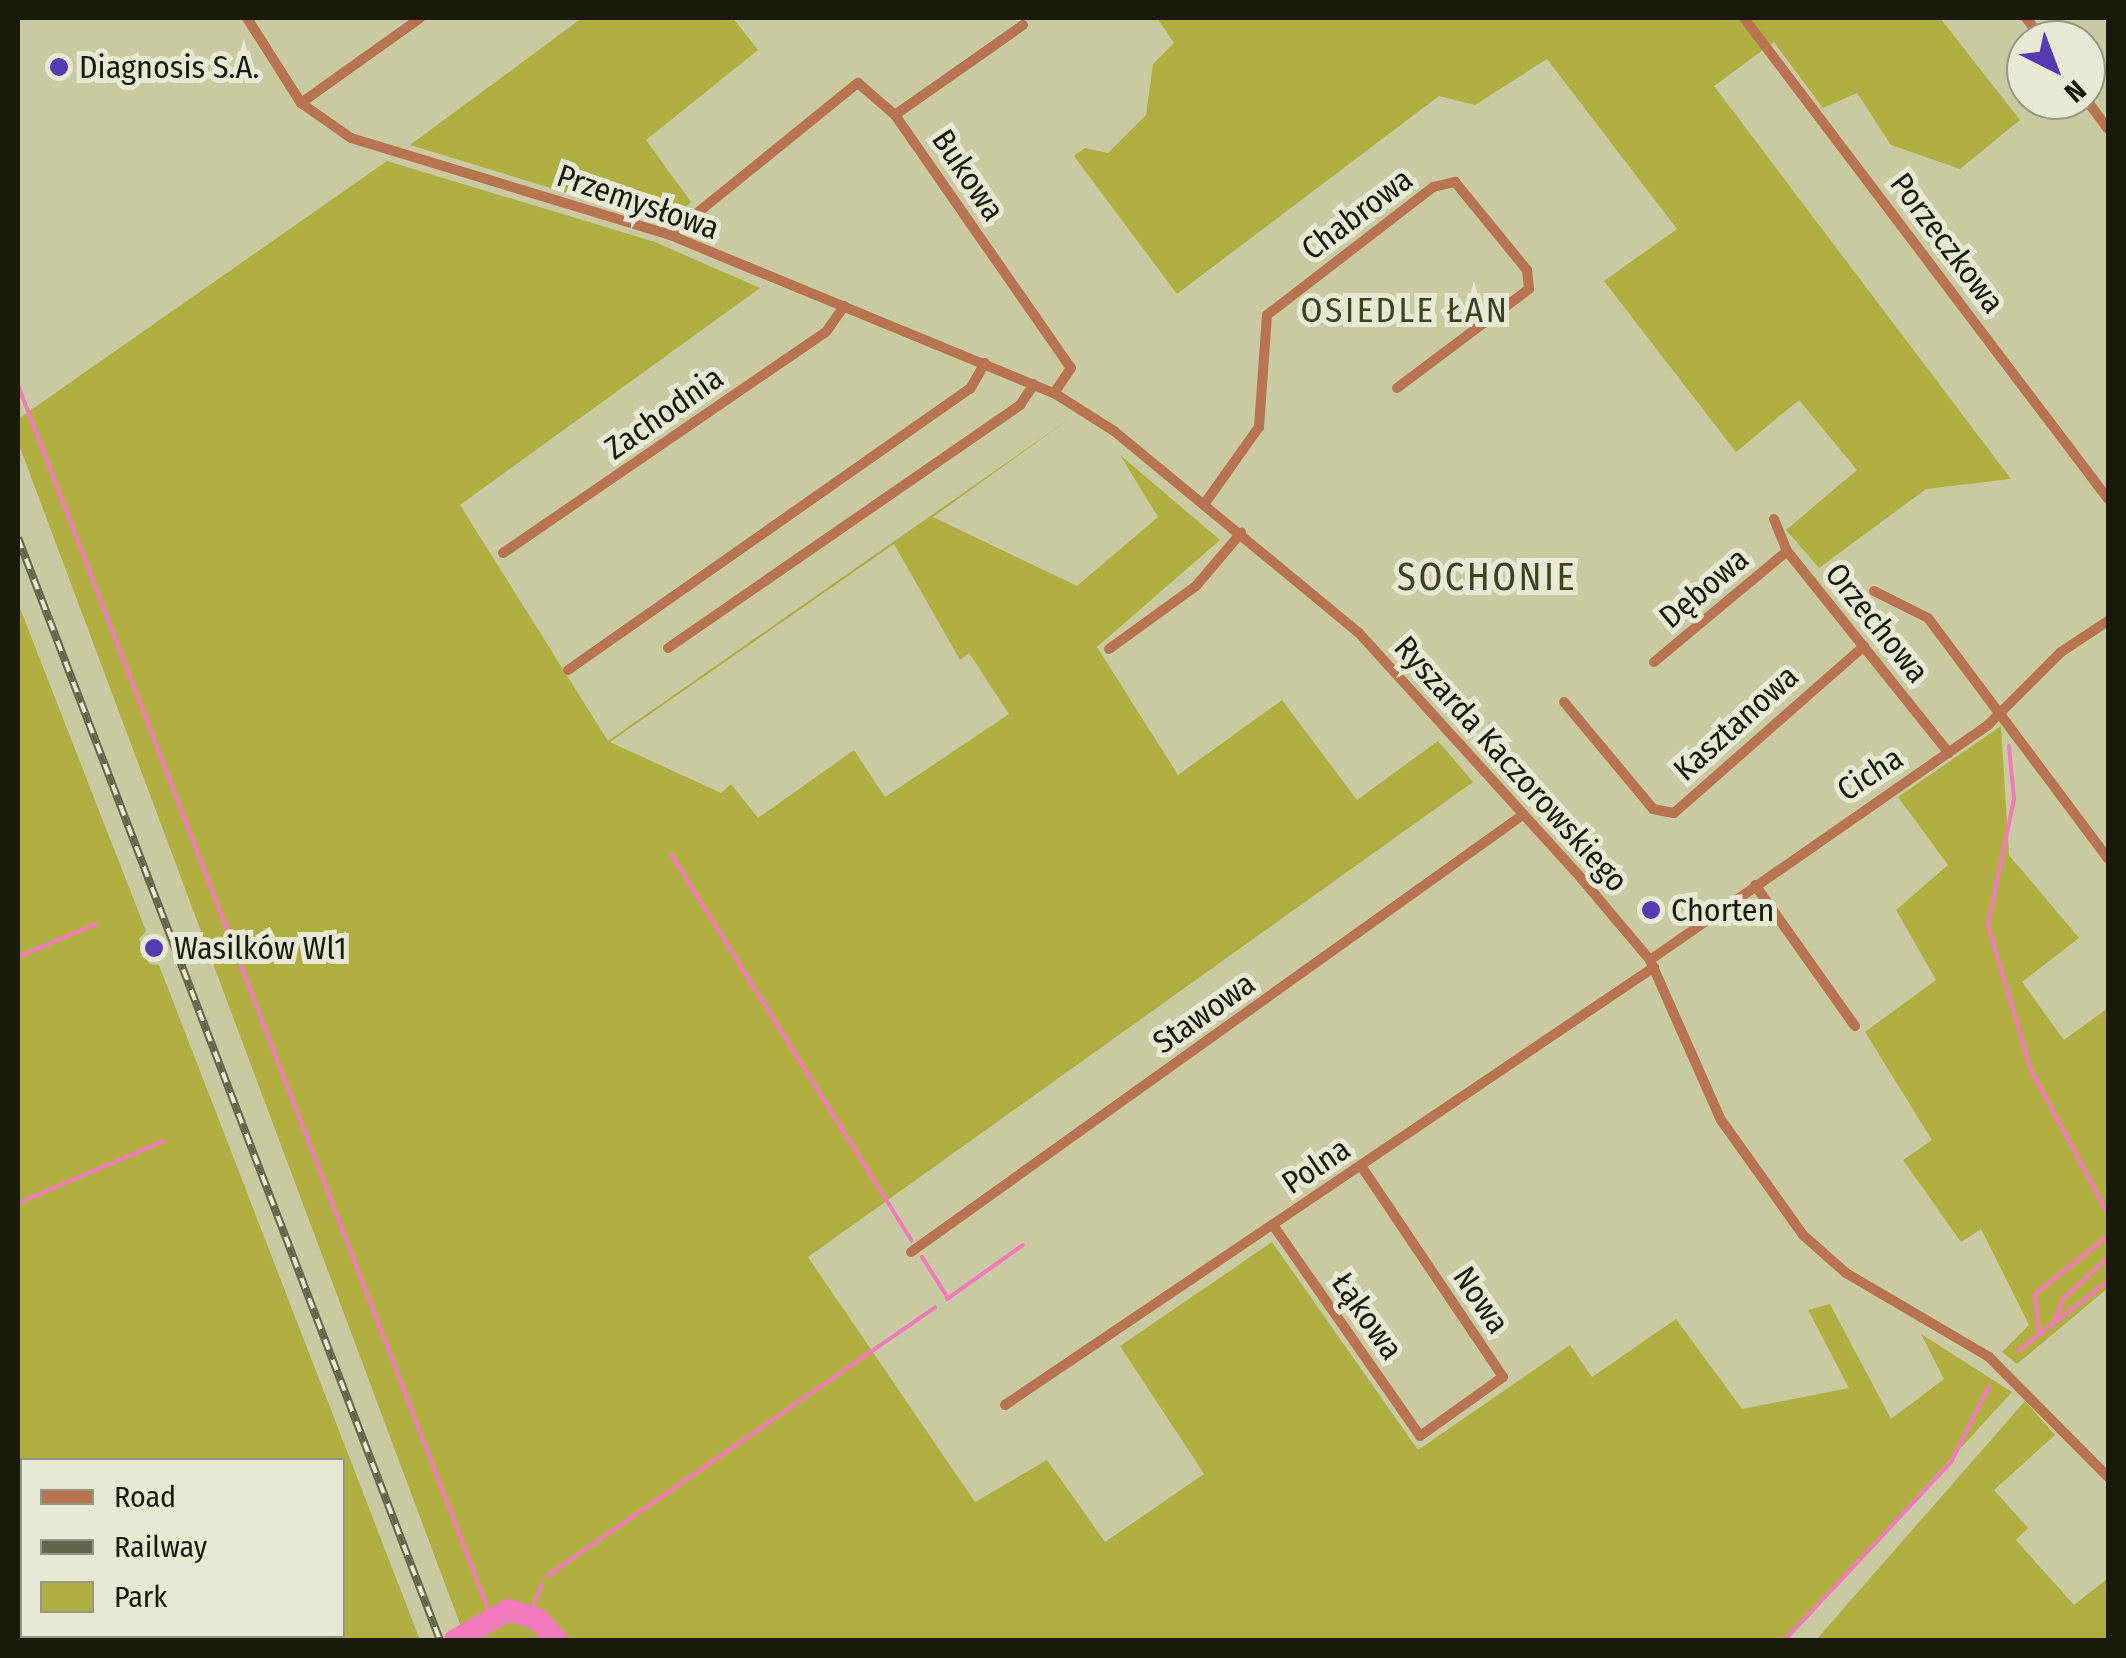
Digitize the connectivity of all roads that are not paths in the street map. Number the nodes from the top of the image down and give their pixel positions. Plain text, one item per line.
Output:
1 (247, 18) edge
2 (420, 18) edge
3 (1744, 18) edge
4 (1023, 24) dead end
5 (300, 104) junction
6 (896, 114) junction
7 (670, 236) junction
8 (844, 306) junction
9 (985, 363) junction
10 (1034, 384) junction
11 (1397, 388) dead end
12 (1054, 392) junction
13 (2108, 499) edge
14 (1205, 502) junction
15 (1774, 519) dead end
16 (1241, 534) junction
17 (1787, 551) junction
18 (503, 553) dead end
19 (1874, 591) dead end
20 (2108, 620) edge
21 (1864, 646) junction
22 (668, 648) dead end
23 (1109, 649) dead end
24 (1654, 662) dead end
25 (568, 670) dead end
26 (1564, 702) dead end
27 (2003, 713) junction
28 (1948, 753) junction
29 (1524, 814) junction
30 (2108, 859) edge
31 (1755, 885) junction
32 (1651, 963) junction
33 (1855, 1026) dead end
34 (1361, 1166) junction
35 (1274, 1225) junction
36 (912, 1252) dead end
37 (1004, 1405) dead end
38 (1420, 1436) joint
39 (2108, 1477) edge

1 - 5 street, Przemysłowa
2 - 5 street
3 - 13 street, Porzeczkowa
4 - 6 street, Bukowa
5 - 7 street, Przemysłowa
6 - 7 street
6 - 12 street, Bukowa
7 - 8 street, Przemysłowa
8 - 9 street, Przemysłowa
8 - 18 street, Zachodnia
9 - 10 street, Przemysłowa
9 - 25 street
10 - 12 street, Przemysłowa
10 - 22 street
11 - 14 street, Chabrowa
12 - 14 street, Ryszarda Kaczorowskiego
14 - 16 street, Ryszarda Kaczorowskiego
15 - 17 street, Orzechowa
16 - 23 street
16 - 29 street, Ryszarda Kaczorowskiego
17 - 21 street, Orzechowa
17 - 24 street, Dębowa
19 - 27 street
20 - 27 street, Cicha
21 - 26 street, Kasztanowa
21 - 28 street, Orzechowa
27 - 28 street, Cicha
27 - 30 street
28 - 31 street, Cicha
29 - 32 street, Ryszarda Kaczorowskiego
29 - 36 street, Stawowa
31 - 32 street, Cicha
31 - 33 street
32 - 34 street, Polna
32 - 39 street, Ryszarda Kaczorowskiego
34 - 35 street, Polna
34 - 38 street, Nowa
35 - 37 street, Polna
35 - 38 street, Łąkowa

